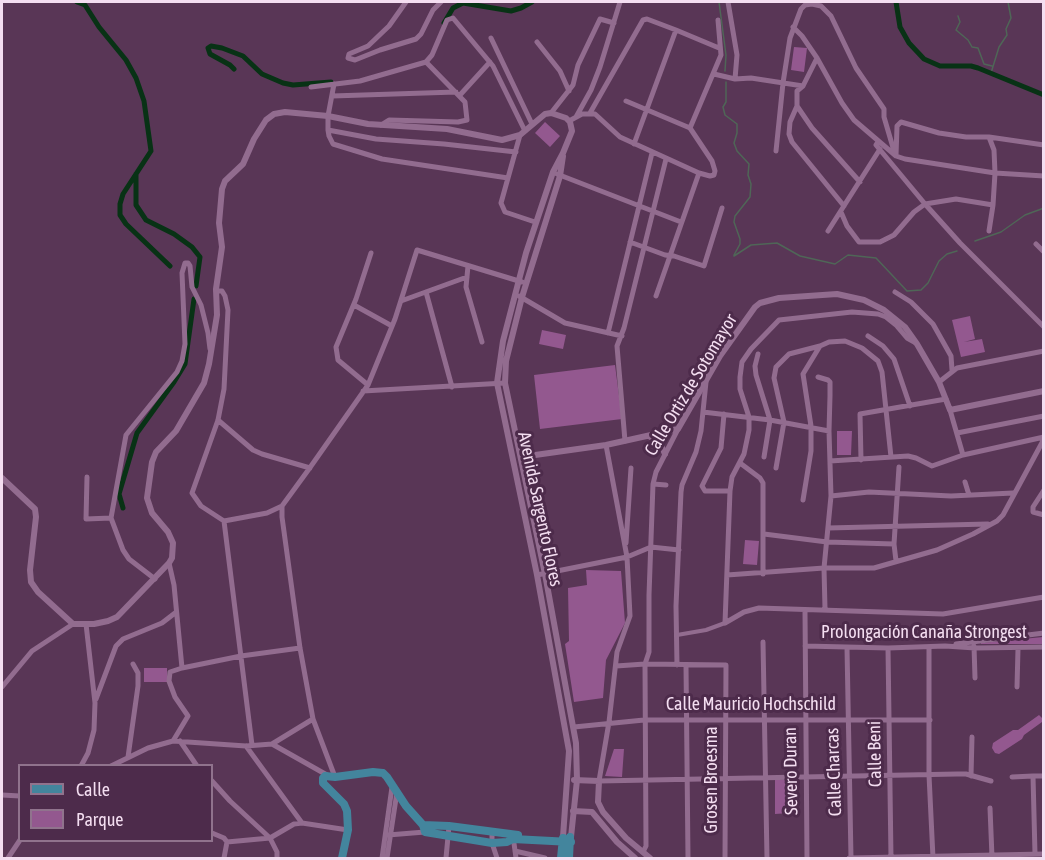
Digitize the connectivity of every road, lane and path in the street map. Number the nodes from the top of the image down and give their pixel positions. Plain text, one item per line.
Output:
1 (406, 2) edge
2 (441, 2) edge
3 (620, 2) edge
4 (728, 2) edge
5 (812, 3) edge
6 (718, 20) dead end
7 (614, 23) junction
8 (793, 27) junction
9 (676, 30) junction
10 (490, 38) dead end
11 (537, 42) dead end
12 (719, 48) junction
13 (817, 58) junction
14 (426, 62) junction
15 (489, 62) junction
16 (714, 74) junction
17 (735, 79) junction
18 (783, 83) junction
19 (334, 84) junction
20 (802, 86) junction
21 (311, 87) dead end
22 (569, 91) junction
23 (458, 94) junction
24 (332, 96) junction
25 (626, 101) dead end
26 (796, 106) junction
27 (646, 109) junction
28 (551, 113) junction
29 (590, 113) junction
30 (328, 116) junction
31 (576, 117) junction
32 (569, 121) junction
33 (532, 124) junction
34 (379, 126) junction
35 (690, 128) junction
36 (328, 130) junction
37 (523, 133) junction
38 (989, 137) junction
39 (878, 142) junction
40 (633, 144) junction
41 (1044, 145) edge
42 (880, 149) junction
43 (776, 151) dead end
44 (516, 152) junction
45 (563, 153) junction
46 (652, 153) junction
47 (896, 156) junction
48 (666, 159) junction
49 (552, 172) junction
50 (699, 173) junction
51 (995, 173) junction
52 (560, 176) junction
53 (1044, 176) edge
54 (508, 178) junction
55 (860, 182) junction
56 (925, 204) junction
57 (993, 205) junction
58 (639, 206) junction
59 (844, 206) junction
60 (722, 208) dead end
61 (653, 212) junction
62 (841, 212) junction
63 (535, 222) junction
64 (681, 222) junction
65 (828, 231) dead end
66 (989, 231) dead end
67 (532, 232) junction
68 (541, 235) junction
69 (630, 242) junction
70 (1036, 244) dead end
71 (644, 247) junction
72 (1044, 252) edge
73 (371, 253) dead end
74 (669, 256) junction
75 (468, 266) junction
76 (467, 278) junction
77 (519, 280) junction
78 (526, 284) junction
79 (216, 291) junction
80 (426, 292) junction
81 (895, 292) dead end
82 (518, 296) junction
83 (656, 296) dead end
84 (401, 302) junction
85 (354, 305) junction
86 (392, 327) junction
87 (1044, 327) edge
88 (608, 333) junction
89 (622, 336) junction
90 (868, 336) dead end
91 (482, 342) dead end
92 (917, 344) junction
93 (820, 346) junction
94 (1044, 351) edge
95 (758, 354) dead end
96 (210, 357) junction
97 (952, 370) junction
98 (818, 377) dead end
99 (706, 382) junction
100 (939, 382) junction
101 (496, 383) junction
102 (505, 383) junction
103 (368, 385) junction
104 (452, 387) junction
105 (363, 391) junction
106 (1044, 391) edge
107 (946, 399) junction
108 (910, 406) junction
109 (950, 410) junction
110 (886, 411) junction
111 (703, 412) junction
112 (724, 414) junction
113 (1044, 416) edge
114 (749, 417) junction
115 (218, 420) junction
116 (770, 420) junction
117 (784, 422) junction
118 (810, 426) junction
119 (678, 429) junction
120 (829, 431) junction
121 (957, 433) junction
122 (649, 436) junction
123 (1044, 438) edge
124 (625, 441) junction
125 (606, 444) junction
126 (665, 454) junction
127 (963, 455) junction
128 (891, 456) junction
129 (520, 457) junction
130 (764, 457) dead end
131 (861, 460) junction
132 (830, 461) junction
133 (740, 463) junction
134 (310, 468) junction
135 (631, 468) dead end
136 (776, 468) dead end
137 (899, 468) dead end
138 (521, 475) junction
139 (87, 477) dead end
140 (2, 478) edge
141 (965, 482) dead end
142 (653, 484) junction
143 (666, 485) dead end
144 (1044, 490) edge
145 (730, 491) junction
146 (1013, 493) junction
147 (897, 494) junction
148 (969, 495) junction
149 (831, 496) junction
150 (803, 500) dead end
151 (282, 506) junction
152 (1044, 515) edge
153 (111, 518) junction
154 (224, 521) junction
155 (993, 524) junction
156 (896, 526) junction
157 (828, 528) junction
158 (764, 534) junction
159 (827, 542) junction
160 (894, 544) junction
161 (625, 547) junction
162 (651, 547) junction
163 (678, 550) junction
164 (627, 557) junction
165 (896, 561) junction
166 (169, 563) junction
167 (824, 568) junction
168 (545, 574) junction
169 (763, 574) junction
170 (537, 575) junction
171 (727, 575) junction
172 (155, 579) junction
173 (1044, 597) edge
174 (825, 609) junction
175 (805, 611) junction
176 (175, 613) junction
177 (725, 623) junction
178 (73, 624) junction
179 (86, 624) junction
180 (1044, 633) edge
181 (676, 635) junction
182 (974, 641) junction
183 (763, 642) dead end
184 (805, 646) junction
185 (945, 646) junction
186 (929, 647) junction
187 (1044, 647) edge
188 (300, 648) junction
189 (847, 648) junction
190 (888, 648) junction
191 (975, 648) junction
192 (1018, 649) junction
193 (241, 656) junction
194 (133, 664) dead end
195 (645, 664) junction
196 (678, 665) junction
197 (686, 665) junction
198 (616, 666) junction
199 (182, 668) junction
200 (975, 678) dead end
201 (2, 687) edge
202 (1017, 687) dead end
203 (95, 703) junction
204 (766, 718) junction
205 (314, 719) junction
206 (686, 719) junction
207 (726, 719) junction
208 (847, 719) junction
209 (890, 719) junction
210 (644, 720) junction
211 (805, 720) junction
212 (930, 720) junction
213 (609, 722) junction
214 (574, 727) junction
215 (972, 737) dead end
216 (173, 741) junction
217 (180, 741) junction
218 (272, 744) junction
219 (249, 746) junction
220 (128, 757) junction
221 (81, 764) edge
222 (113, 764) edge
223 (196, 764) edge
224 (890, 775) junction
225 (929, 775) junction
226 (765, 776) junction
227 (849, 776) junction
228 (971, 776) junction
229 (1033, 776) junction
230 (1044, 776) edge
231 (806, 777) junction
232 (1012, 777) dead end
233 (329, 778) junction
234 (726, 778) junction
235 (687, 779) junction
236 (568, 780) junction
237 (577, 780) junction
238 (599, 780) junction
239 (645, 781) junction
240 (991, 781) dead end
241 (213, 782) edge
242 (395, 788) junction
243 (2, 795) edge
244 (18, 796) edge
245 (990, 807) dead end
246 (573, 811) junction
247 (302, 823) junction
248 (424, 829) junction
249 (348, 830) junction
250 (449, 831) junction
251 (492, 832) junction
252 (213, 833) edge
253 (388, 835) junction
254 (513, 837) junction
255 (270, 838) junction
256 (567, 840) junction
257 (19, 842) edge
258 (227, 842) junction
259 (492, 843) junction
260 (515, 851) junction
261 (643, 852) junction
262 (1044, 854) edge
263 (1035, 855) junction
264 (950, 857) edge
265 (992, 857) edge
266 (8, 858) edge
267 (224, 858) edge
268 (277, 858) edge
269 (342, 858) edge
270 (382, 858) edge
271 (387, 858) edge
272 (446, 858) edge
273 (497, 858) edge
274 (516, 858) edge
275 (545, 858) edge
276 (561, 858) edge
277 (569, 858) edge
278 (635, 858) edge
279 (650, 858) edge
280 (688, 858) edge
281 (725, 858) edge
282 (767, 858) edge
283 (807, 858) edge
284 (850, 858) edge
285 (891, 858) edge
286 (933, 858) edge

1 - 2 street
3 - 7 street
4 - 17 street
5 - 8 street
5 - 47 street
6 - 12 street
7 - 22 street
7 - 31 street
8 - 13 street
8 - 18 street
9 - 12 street
9 - 27 street
9 - 29 street
10 - 33 street
11 - 22 street
12 - 16 street
13 - 20 street
13 - 39 street
14 - 15 street
14 - 19 street
14 - 23 street
15 - 23 street
15 - 37 street
16 - 17 street
16 - 35 street
17 - 18 street
18 - 20 street
18 - 43 street
19 - 21 street
19 - 24 street
20 - 26 street
22 - 28 street
23 - 24 street
23 - 34 street
24 - 30 street
25 - 27 street
26 - 55 street
26 - 59 street
27 - 35 street
27 - 40 street
28 - 32 street
28 - 33 street
29 - 31 street
29 - 40 street
30 - 34 street
30 - 36 street
30 - 79 street
31 - 32 street
32 - 45 street
33 - 37 street
34 - 37 street
35 - 50 street
36 - 44 street
36 - 54 street
37 - 44 street
38 - 41 street
38 - 47 street
38 - 51 street
39 - 42 street
39 - 47 street
40 - 46 street
42 - 55 street
42 - 56 street
44 - 54 street
45 - 49 street, Avenida Sargento Flores
45 - 52 street, Avenida Sargento Flores
46 - 48 street
46 - 58 street
47 - 51 street
48 - 50 street
48 - 61 street
49 - 52 street
49 - 63 street, Avenida Sargento Flores
50 - 64 street
51 - 53 street
51 - 57 street
52 - 58 street
52 - 68 street, Avenida Sargento Flores
54 - 63 street
55 - 59 street
56 - 57 street
56 - 62 street
56 - 87 street
57 - 66 street
58 - 61 street
58 - 69 street
59 - 62 street
60 - 74 street
61 - 64 street
61 - 71 street
62 - 65 street
63 - 67 street, Avenida Sargento Flores
64 - 74 street
67 - 68 street
67 - 77 street, Avenida Sargento Flores
68 - 78 street, Avenida Sargento Flores
69 - 71 street
69 - 88 street
70 - 72 street
71 - 74 street
71 - 89 street
73 - 85 street
74 - 83 street
75 - 76 street
75 - 77 street
75 - 84 street
76 - 80 street
76 - 91 street
77 - 78 street
77 - 82 street, Avenida Sargento Flores
78 - 82 street, Avenida Sargento Flores
79 - 96 street
79 - 115 street
80 - 84 street
80 - 104 street
81 - 97 street
82 - 88 street
82 - 101 street, Avenida Sargento Flores
82 - 102 street, Avenida Sargento Flores
84 - 86 street
85 - 86 street
85 - 103 street
86 - 103 street
88 - 89 street
89 - 124 street
90 - 108 street
92 - 99 street, Calle Ortiz de Sotomayor
92 - 100 street, Calle Ortiz de Sotomayor
92 - 114 street
93 - 110 street
93 - 117 street
93 - 118 street
94 - 97 street
95 - 116 street
96 - 153 street
96 - 166 street
97 - 100 street
98 - 120 street
99 - 111 street
99 - 119 street, Calle Ortiz de Sotomayor
100 - 107 street, Calle Ortiz de Sotomayor
101 - 102 street
101 - 104 street
101 - 138 street, Avenida Sargento Flores
102 - 129 street, Avenida Sargento Flores
103 - 105 street
104 - 105 street
105 - 134 street
106 - 109 street
107 - 108 street
107 - 109 street, Calle Ortiz de Sotomayor
108 - 110 street
109 - 121 street, Calle Ortiz de Sotomayor
110 - 128 street
110 - 131 street
111 - 112 street
111 - 163 street
112 - 114 street
112 - 145 street
113 - 121 street
114 - 116 street
114 - 133 street
115 - 134 street
115 - 154 street
116 - 117 street
116 - 130 street
117 - 118 street
117 - 136 street
118 - 120 street
118 - 150 street
119 - 122 street
119 - 126 street, Calle Ortiz de Sotomayor
120 - 132 street
121 - 127 street, Calle Ortiz de Sotomayor
122 - 124 street
122 - 126 street
123 - 127 street
123 - 146 street
124 - 125 street
125 - 129 street
125 - 161 street
126 - 142 street, Calle Ortiz de Sotomayor
127 - 128 street
128 - 131 street
129 - 138 street, Avenida Sargento Flores
131 - 132 street
132 - 149 street
133 - 145 street
133 - 158 street
134 - 151 street
135 - 161 street
137 - 147 street
138 - 168 street, Avenida Sargento Flores
138 - 170 street, Avenida Sargento Flores
139 - 153 street
140 - 178 street
141 - 148 street
142 - 143 street
142 - 162 street, Calle Ortiz de Sotomayor
144 - 152 street
145 - 171 street
146 - 148 street
146 - 155 street
147 - 148 street
147 - 149 street
147 - 156 street
149 - 157 street
151 - 154 street
151 - 188 street
153 - 172 street
154 - 193 street
155 - 156 street
155 - 165 street
156 - 157 street
156 - 160 street
157 - 159 street
158 - 159 street
158 - 169 street
159 - 160 street
159 - 167 street
160 - 165 street
161 - 164 street
162 - 163 street
162 - 164 street
162 - 195 street, Calle Ortiz de Sotomayor
163 - 181 street
164 - 168 street
164 - 198 street
165 - 167 street
166 - 172 street
166 - 176 street
167 - 169 street
167 - 174 street
168 - 170 street
168 - 214 street, Avenida Sargento Flores
169 - 171 street
170 - 236 street, Avenida Sargento Flores
171 - 177 street
172 - 179 street
173 - 174 street
174 - 175 street
175 - 177 street
175 - 184 street, Severo Duran
176 - 199 street
176 - 203 street
177 - 181 street
178 - 179 street
178 - 201 street
179 - 203 street
180 - 182 street
181 - 196 street
182 - 185 street
182 - 191 street
183 - 204 street
184 - 189 street, Prolongación Canaña Strongest
184 - 211 street, Severo Duran
185 - 186 street, Prolongación Canaña Strongest
185 - 191 street, Prolongación Canaña Strongest
186 - 190 street, Prolongación Canaña Strongest
186 - 212 street
187 - 192 street, Prolongación Canaña Strongest
188 - 193 street
188 - 205 street
189 - 190 street, Prolongación Canaña Strongest
189 - 208 street, Calle Charcas
190 - 209 street, Calle Beni
191 - 192 street, Prolongación Canaña Strongest
191 - 200 street
192 - 202 street
193 - 199 street
193 - 219 street
194 - 220 street
195 - 196 street
195 - 198 street
195 - 210 street, Calle Ortiz de Sotomayor
196 - 197 street
197 - 206 street
197 - 207 street, Grosen Broesma
198 - 213 street
199 - 216 street
203 - 221 street
204 - 207 street, Calle Mauricio Hochschild
204 - 211 street, Calle Mauricio Hochschild
204 - 226 street
205 - 218 street
205 - 233 street
206 - 207 street, Calle Mauricio Hochschild
206 - 210 street, Calle Mauricio Hochschild
206 - 235 street
207 - 234 street, Grosen Broesma
208 - 209 street, Calle Mauricio Hochschild
208 - 211 street, Calle Mauricio Hochschild
208 - 227 street, Calle Charcas
209 - 212 street, Calle Mauricio Hochschild
209 - 224 street, Calle Beni
210 - 213 street, Calle Mauricio Hochschild
210 - 239 street, Calle Ortiz de Sotomayor
211 - 231 street, Severo Duran
212 - 225 street
213 - 214 street, Calle Mauricio Hochschild
213 - 238 street
214 - 237 street, Avenida Sargento Flores
215 - 228 street
216 - 217 street
216 - 220 street
217 - 219 street
217 - 223 street
218 - 219 street
218 - 233 street
219 - 247 street
220 - 222 street
224 - 225 street
224 - 227 street
224 - 285 street, Calle Beni
225 - 228 street
225 - 286 street
226 - 231 street
226 - 234 street
226 - 282 street
227 - 231 street
227 - 284 street, Calle Charcas
228 - 240 street
229 - 230 street
229 - 232 street
229 - 263 street
231 - 283 street, Severo Duran
233 - 242 main road
233 - 249 main road
234 - 235 street
234 - 281 street, Grosen Broesma
235 - 239 street
235 - 280 street
236 - 237 street
236 - 256 street, Avenida Sargento Flores
237 - 238 street
237 - 246 street, Avenida Sargento Flores
238 - 239 street
238 - 261 street
239 - 261 street, Calle Ortiz de Sotomayor
241 - 255 street
242 - 248 main road
242 - 253 street
243 - 244 street
245 - 265 street
246 - 256 street, Avenida Sargento Flores
246 - 278 street
247 - 249 street
247 - 255 street
248 - 250 main road
248 - 253 street
249 - 269 main road
250 - 251 main road
250 - 259 main road
250 - 272 street
251 - 254 main road
251 - 259 street
252 - 258 street
253 - 270 street
253 - 271 street
254 - 256 main road
254 - 259 main road
254 - 260 street
255 - 258 street
255 - 268 street
256 - 276 main road, Avenida Sargento Flores
256 - 277 main road, Avenida Sargento Flores
257 - 266 street
258 - 267 street
259 - 273 street
260 - 274 street
260 - 275 street
261 - 279 street
262 - 263 street
263 - 265 street
264 - 265 street
264 - 286 street
284 - 285 street
285 - 286 street

